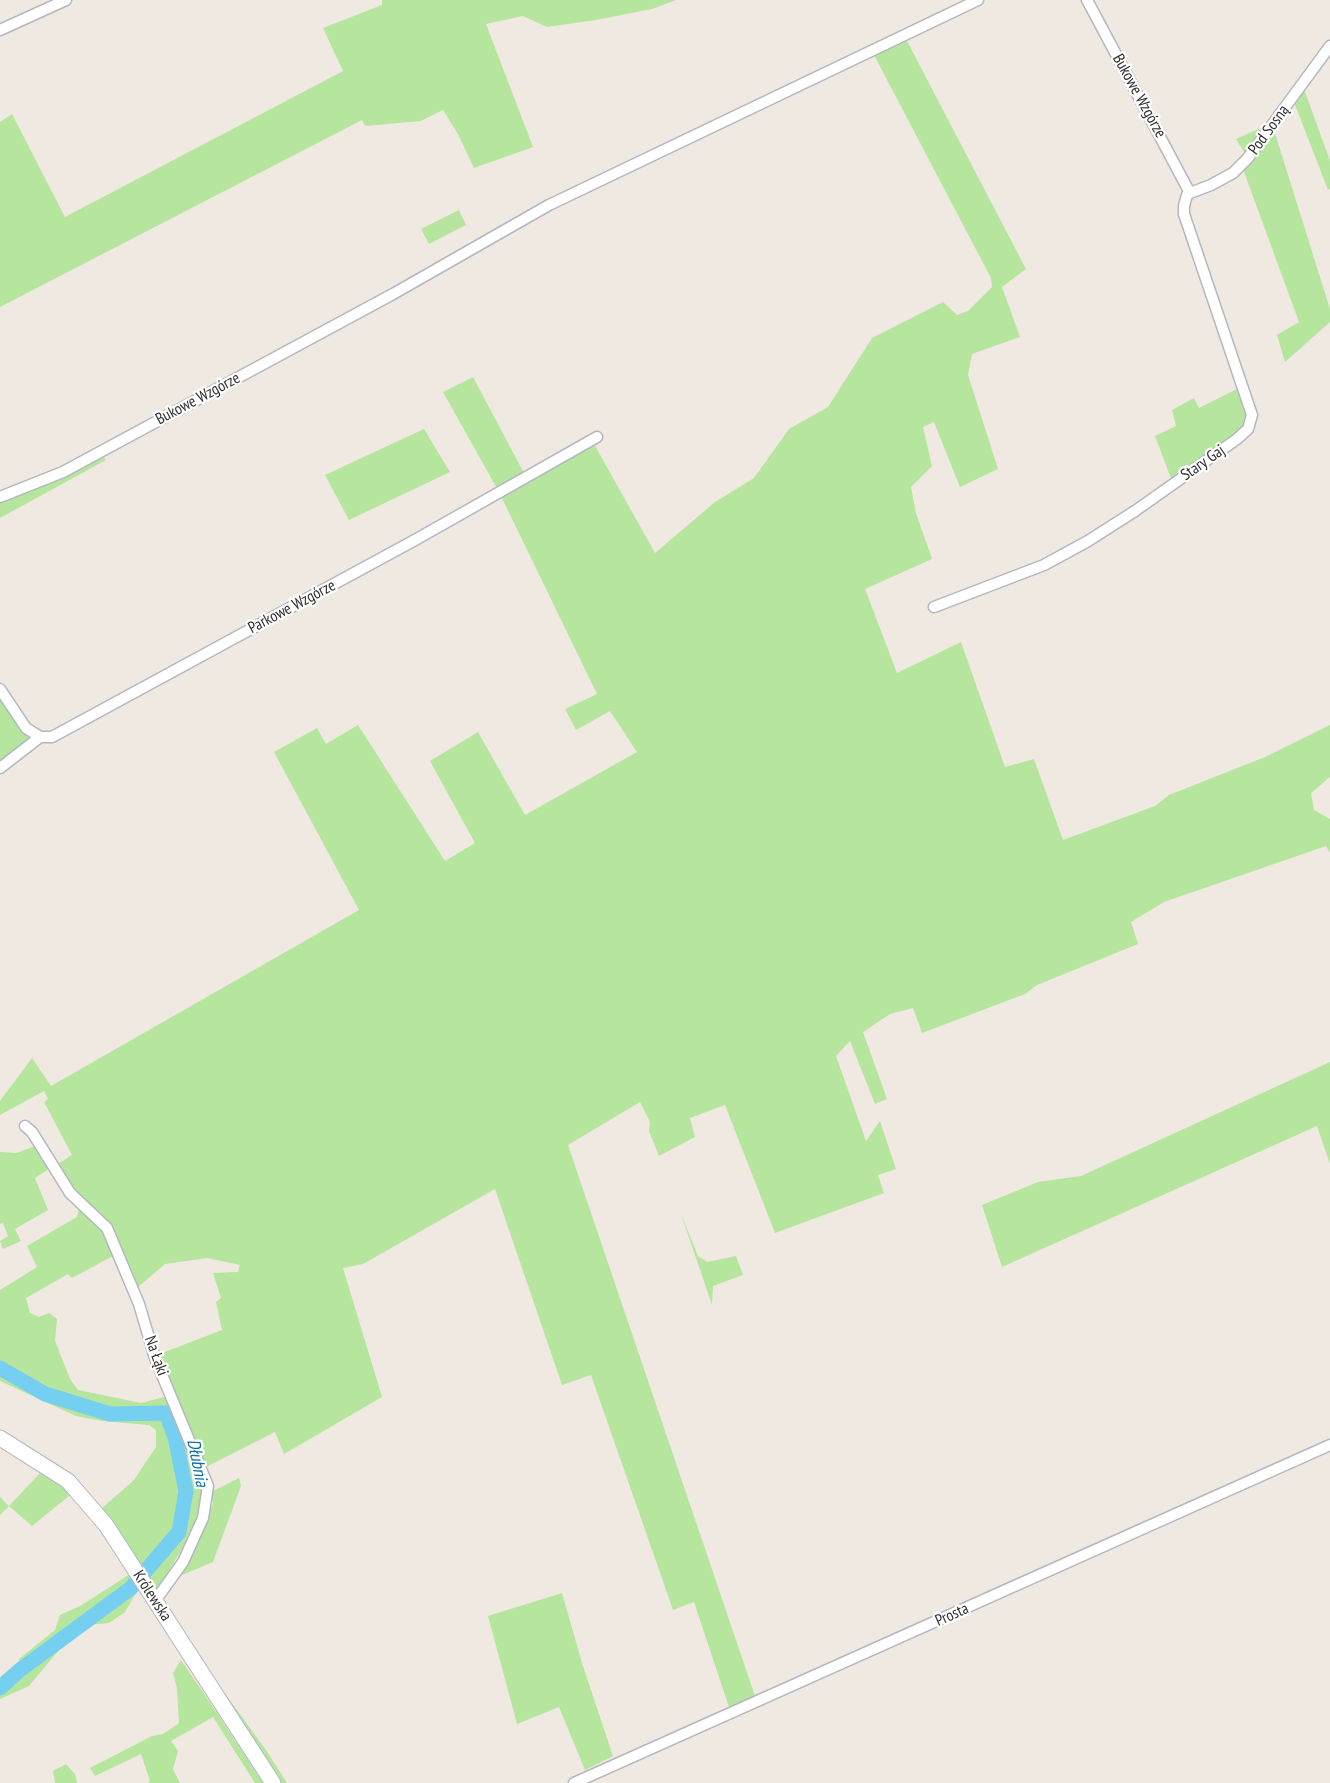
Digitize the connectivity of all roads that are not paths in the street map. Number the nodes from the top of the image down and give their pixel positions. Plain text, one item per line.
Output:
1 (66, 0) edge
2 (978, 0) edge
3 (1087, 0) edge
4 (0, 30) edge
5 (1330, 46) edge
6 (1190, 193) junction
7 (597, 437) dead end
8 (0, 497) edge
9 (934, 607) dead end
10 (0, 689) edge
11 (40, 737) junction
12 (0, 768) edge
13 (25, 1126) dead end
14 (0, 1438) edge
15 (1330, 1445) edge
16 (152, 1597) junction
17 (273, 1783) edge
18 (574, 1783) edge

1 - 4 street
2 - 8 street, Bukowe Wzgórze
3 - 6 street, Bukowe Wzgórze
5 - 6 street, Pod Sosną
6 - 9 street, Stary Gaj
7 - 11 street, Parkowe Wzgórze
10 - 11 street
11 - 12 street
13 - 16 street, Na Łąki
14 - 16 street, Królewska
15 - 18 street, Prosta
16 - 17 street, Królewska

